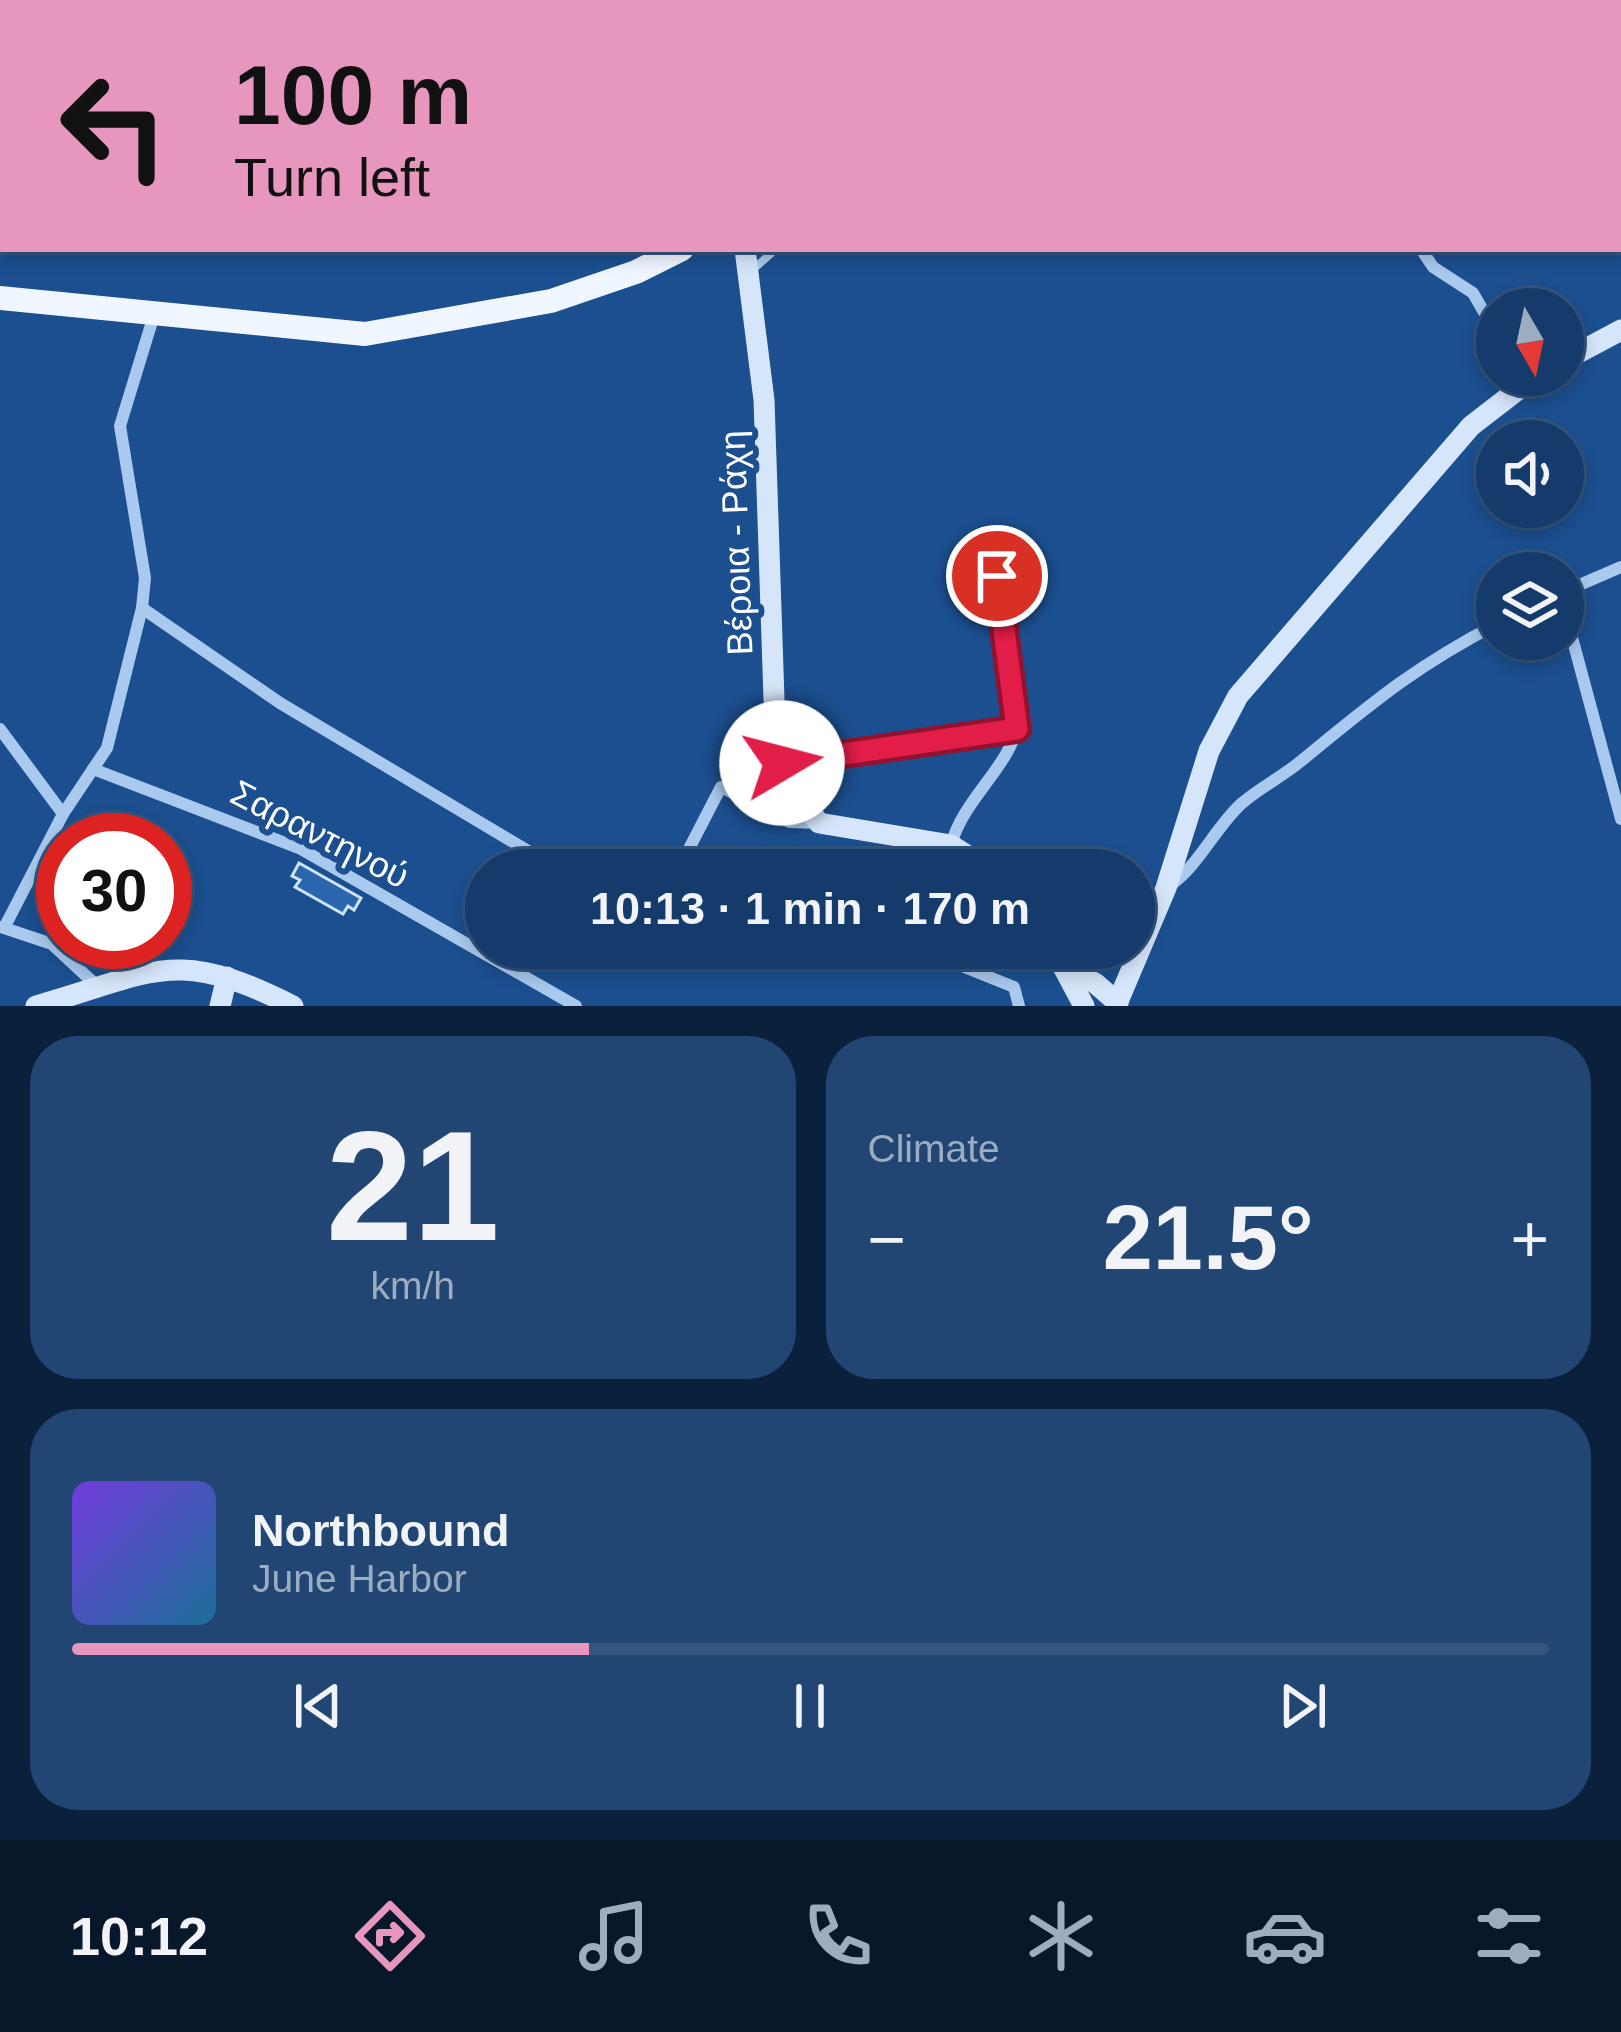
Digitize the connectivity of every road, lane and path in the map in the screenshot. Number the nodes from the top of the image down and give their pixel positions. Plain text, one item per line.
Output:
1 (676, 252) edge
2 (1423, 252) edge
3 (746, 259) edge
4 (1476, 297) edge
5 (0, 298) edge
6 (154, 315) junction
7 (1621, 330) edge
8 (1584, 350) edge
9 (1500, 396) edge
10 (1621, 567) edge
11 (997, 576) dead end
12 (1584, 583) edge
13 (142, 608) junction
14 (1476, 635) edge
15 (1578, 660) edge
16 (1017, 729) junction
17 (3, 738) edge
18 (782, 763) junction
19 (93, 769) junction
20 (62, 813) edge
21 (64, 813) edge
22 (1621, 819) edge
23 (819, 823) junction
24 (951, 845) junction
25 (525, 849) edge
26 (689, 849) edge
27 (957, 849) edge
28 (36, 864) edge
29 (1166, 888) junction
30 (2, 928) edge
31 (975, 969) edge
32 (1066, 969) edge
33 (1068, 969) edge
34 (226, 977) junction
35 (97, 986) junction
36 (69, 1002) edge
37 (1117, 1005) edge
38 (36, 1006) edge
39 (220, 1006) edge
40 (292, 1006) edge
41 (576, 1006) edge
42 (1018, 1006) edge
43 (1084, 1006) edge

1 - 6 main road
2 - 4 street
3 - 18 street, Βέροια - Ράχη
5 - 6 main road
6 - 13 street
7 - 8 street
9 - 29 street
10 - 12 street
11 - 16 street
13 - 19 street
13 - 25 street
14 - 29 street
15 - 22 street
16 - 18 street
16 - 24 street
17 - 20 street
18 - 23 street, Βέροια - Ράχη
19 - 21 street
19 - 41 street, Σαραντηνού
23 - 24 street
23 - 26 street
24 - 27 street
28 - 30 street
29 - 37 street
30 - 35 street
31 - 42 street
32 - 43 street
33 - 37 street
34 - 35 street
34 - 39 street
34 - 40 street
35 - 36 street
36 - 38 street

